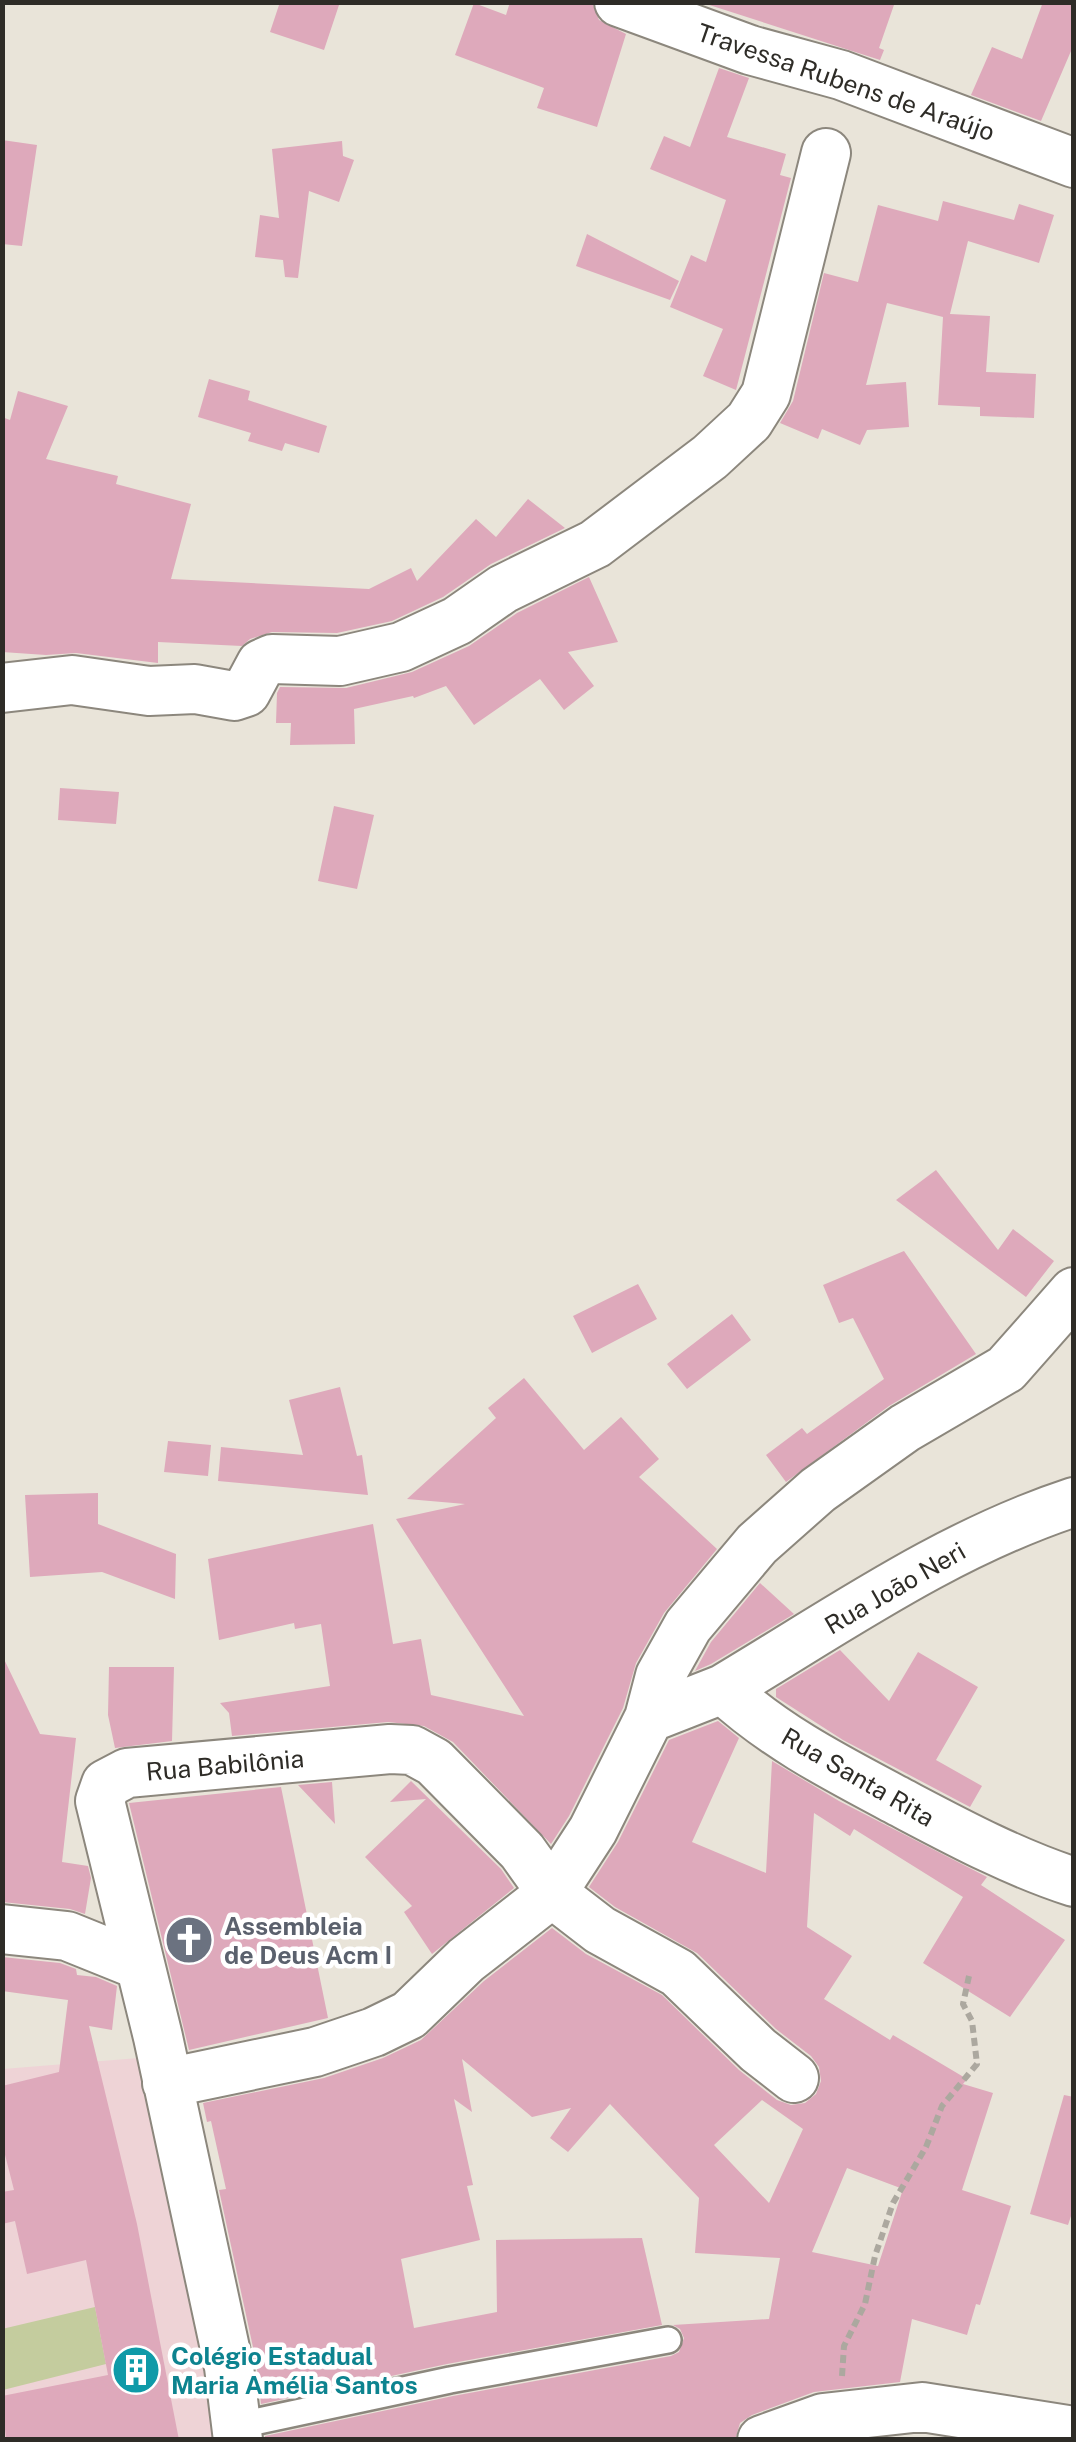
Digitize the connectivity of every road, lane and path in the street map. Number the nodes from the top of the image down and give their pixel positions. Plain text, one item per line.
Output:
1 (619, 2) edge
2 (826, 153) dead end
3 (1074, 163) edge
4 (2, 688) edge
5 (1074, 1292) edge
6 (1074, 1502) edge
7 (723, 1689) junction
8 (649, 1718) junction
9 (1074, 1882) edge
10 (552, 1893) junction
11 (2, 1929) edge
12 (138, 1965) junction
13 (969, 1976) dead end
14 (794, 2078) dead end
15 (167, 2083) junction
16 (668, 2340) dead end
17 (845, 2417) junction
18 (1074, 2431) edge
19 (236, 2433) edge
20 (762, 2440) edge

1 - 3 street, Travessa Rubens de Araújo
2 - 4 street
5 - 8 street
6 - 7 street, Rua João Neri
7 - 8 street
7 - 9 street, Rua Santa Rita
8 - 10 street
10 - 12 street, Rua Babilônia
10 - 14 street
10 - 15 street
11 - 12 street
12 - 15 street
13 - 17 path
15 - 19 street
16 - 19 lane
17 - 18 street
17 - 20 street

